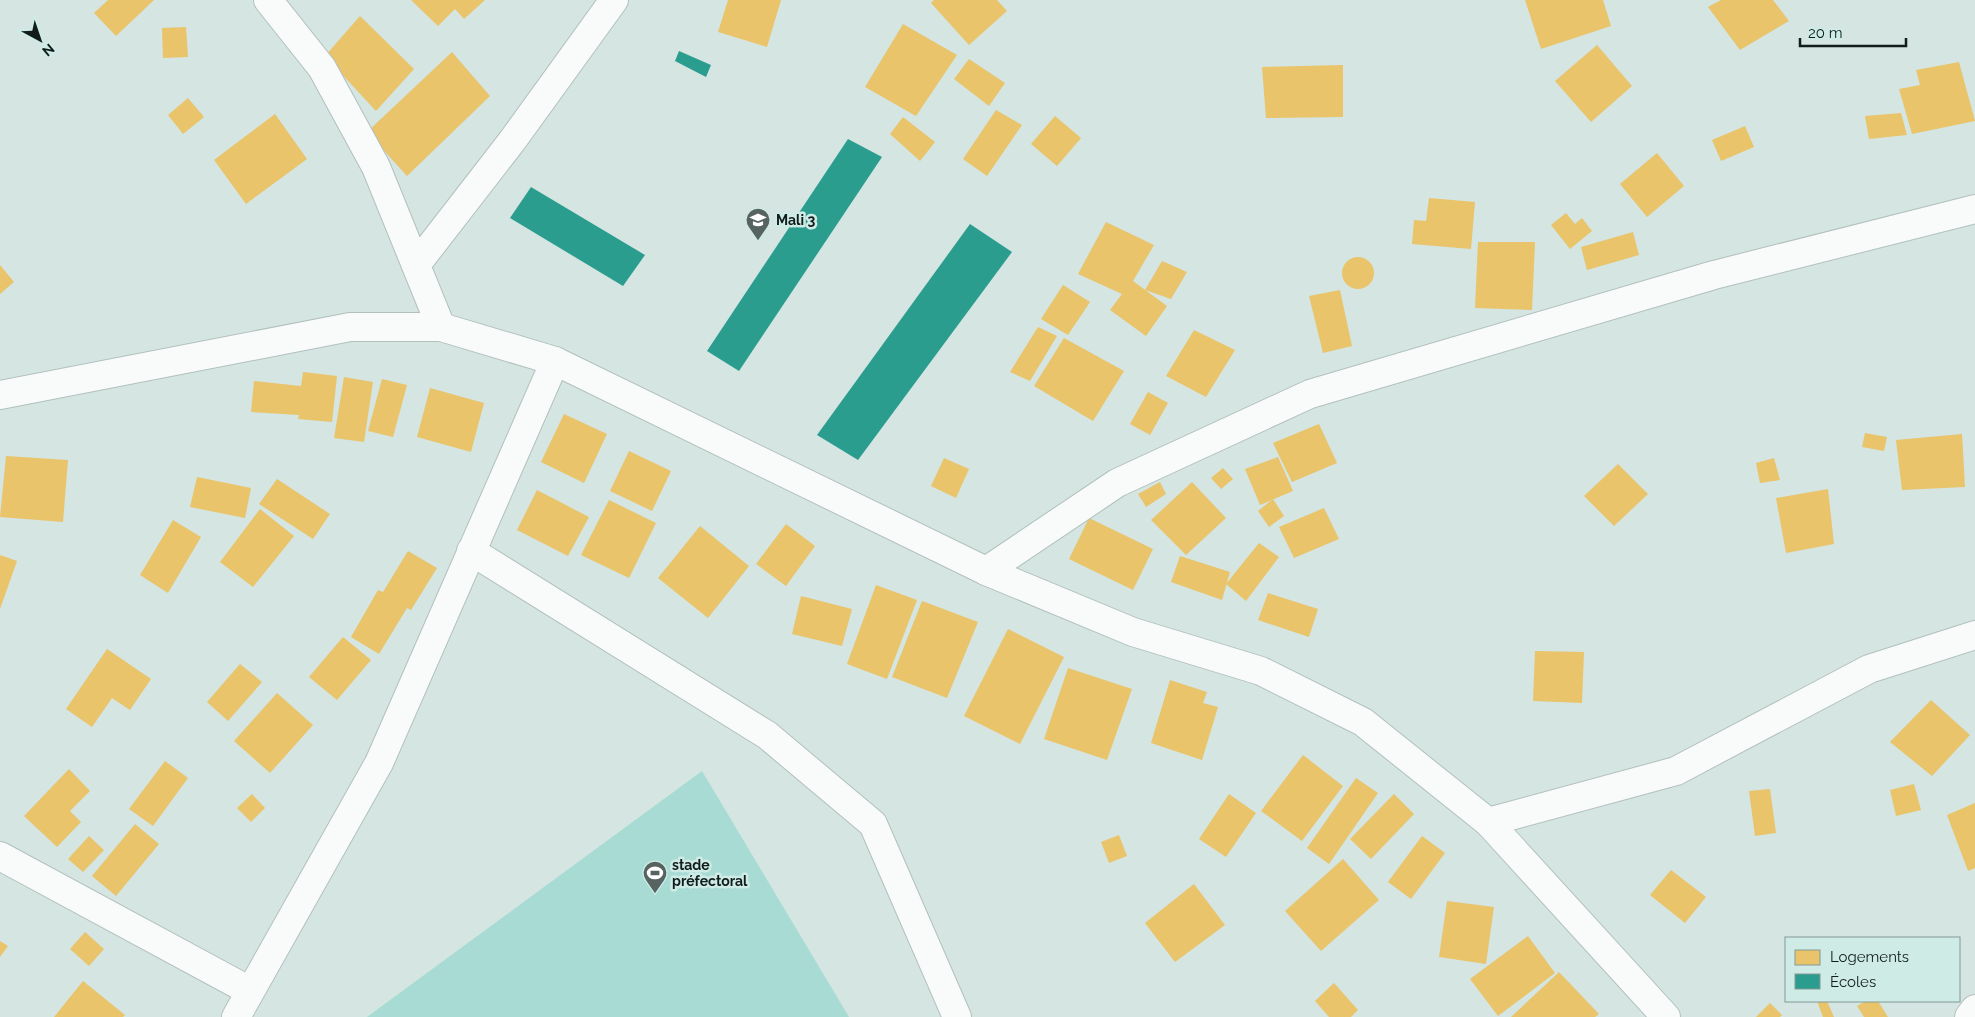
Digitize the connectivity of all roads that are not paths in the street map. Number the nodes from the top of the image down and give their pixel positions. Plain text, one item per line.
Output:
1 (268, 0) edge
2 (614, 0) edge
3 (1975, 209) edge
4 (416, 265) junction
5 (441, 327) junction
6 (555, 361) junction
7 (0, 396) edge
8 (471, 551) junction
9 (986, 571) junction
10 (1975, 635) edge
11 (1488, 822) junction
12 (0, 856) edge
13 (250, 991) junction
14 (1975, 1009) edge
15 (236, 1017) edge
16 (957, 1017) edge
17 (1666, 1017) edge
18 (1969, 1017) edge

1 - 4 street
2 - 4 street
3 - 9 street
4 - 5 street
5 - 6 street
5 - 7 street
6 - 8 street
6 - 9 street
8 - 13 street
8 - 16 street
9 - 11 street
10 - 11 street
11 - 17 street
12 - 13 street
13 - 15 street
14 - 18 street

